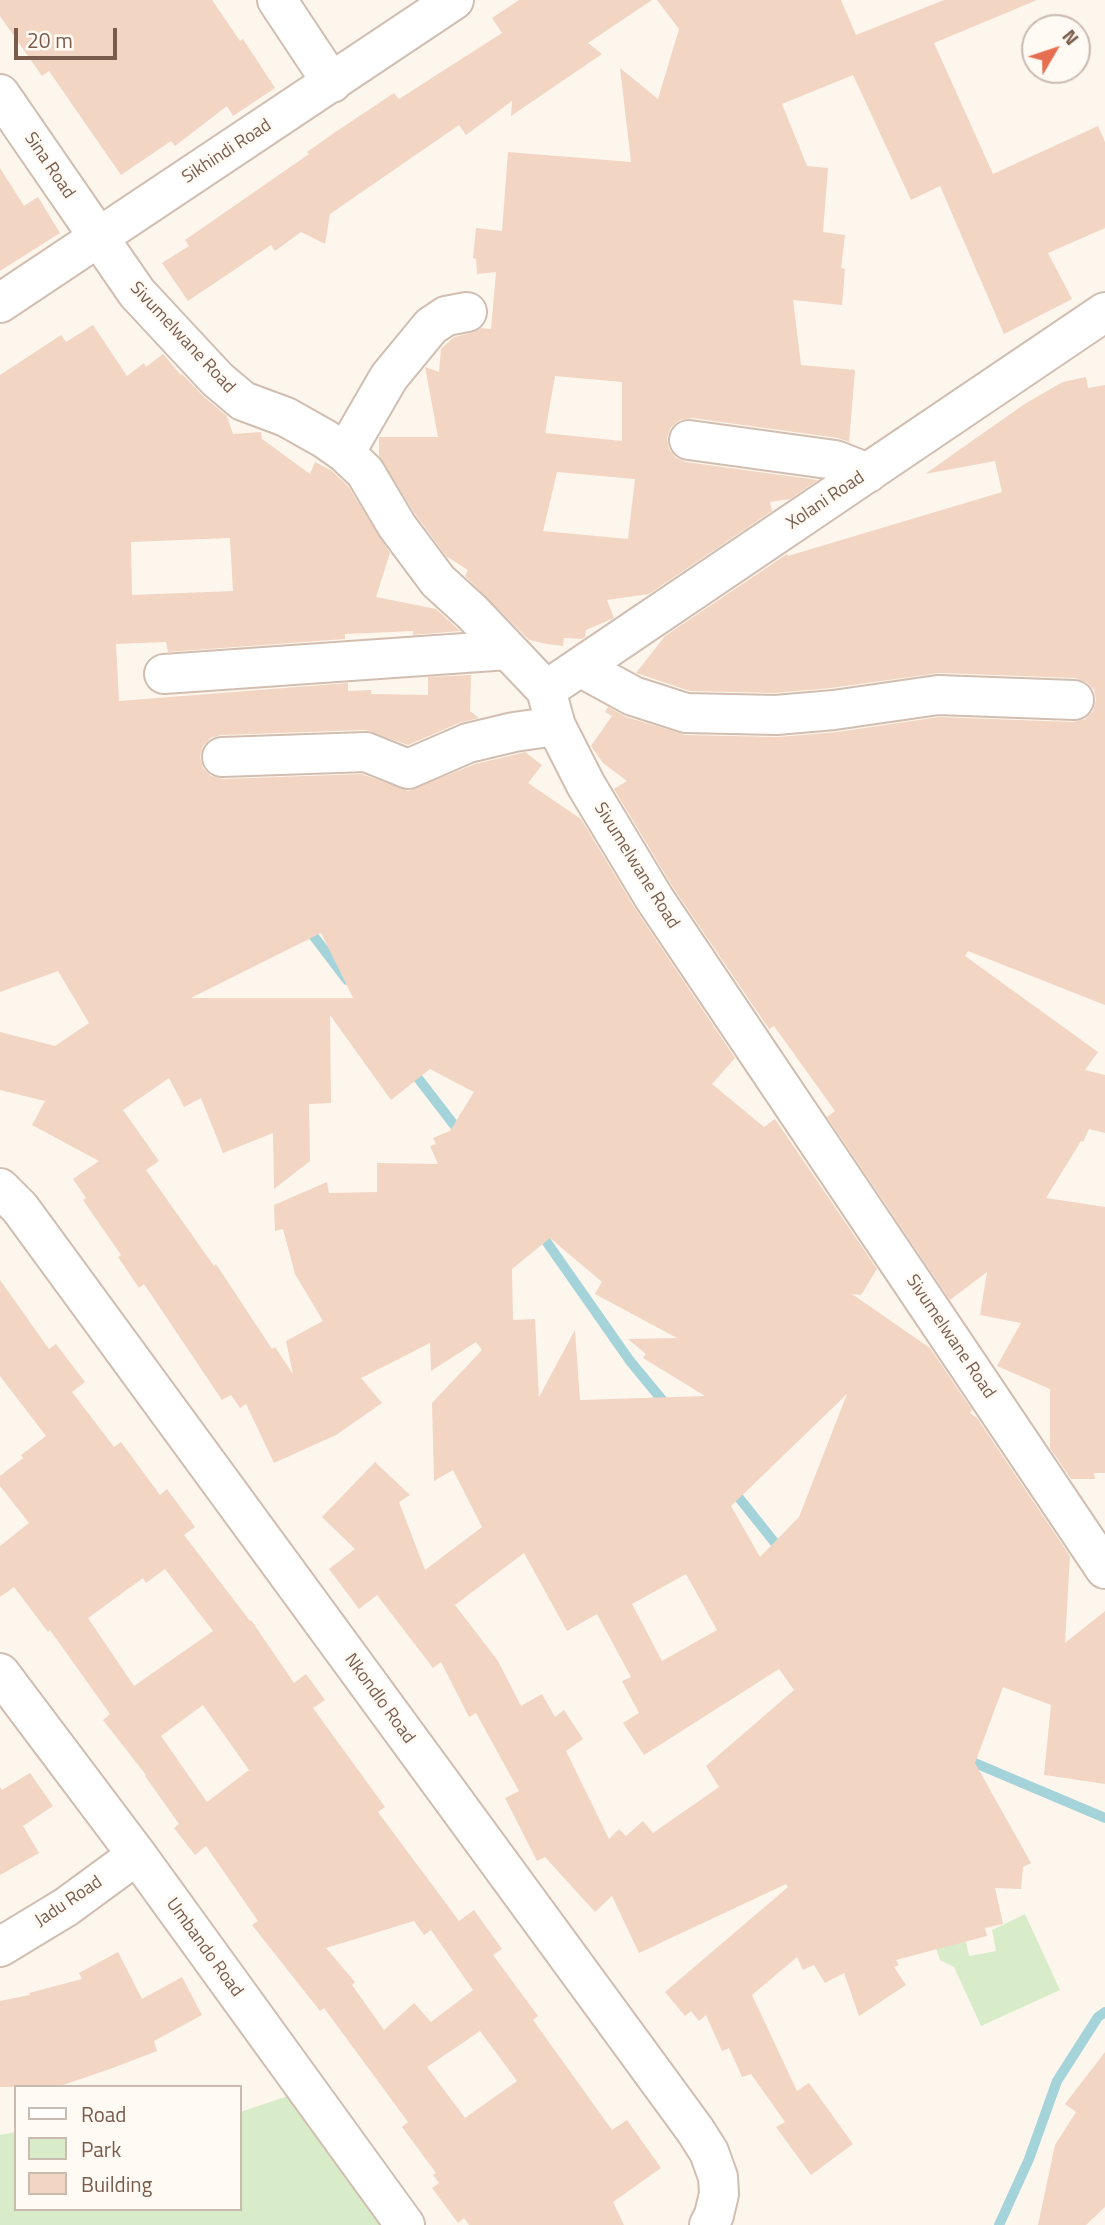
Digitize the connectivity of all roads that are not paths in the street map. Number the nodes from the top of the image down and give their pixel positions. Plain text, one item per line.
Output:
1 (277, 0) edge
2 (454, 0) edge
3 (332, 83) junction
4 (0, 94) edge
5 (97, 238) junction
6 (0, 303) edge
7 (467, 312) dead end
8 (1105, 312) edge
9 (689, 440) dead end
10 (345, 453) junction
11 (868, 473) junction
12 (508, 650) junction
13 (580, 667) junction
14 (164, 674) dead end
15 (546, 690) junction
16 (1074, 700) dead end
17 (556, 726) junction
18 (222, 757) dead end
19 (0, 1188) edge
20 (1103, 1563) edge
21 (0, 1672) edge
22 (137, 1855) junction
23 (0, 1947) edge
24 (405, 2225) edge
25 (709, 2225) edge

1 - 3 street
2 - 3 street, Sikhindi Road
3 - 5 street, Sikhindi Road
4 - 5 street, Sina Road
5 - 6 street, Sikhindi Road
5 - 10 street, Sivumelwane Road
7 - 10 street
8 - 11 street, Xolani Road
9 - 11 street
10 - 12 street, Sivumelwane Road
11 - 13 street, Xolani Road
12 - 14 street
12 - 15 street, Sivumelwane Road
13 - 15 street, Xolani Road
13 - 16 street
15 - 17 street, Sivumelwane Road
17 - 18 street
17 - 20 street, Sivumelwane Road
19 - 25 street, Nkondlo Road
21 - 22 street, Umbando Road
22 - 23 street, Jadu Road
22 - 24 street, Umbando Road

